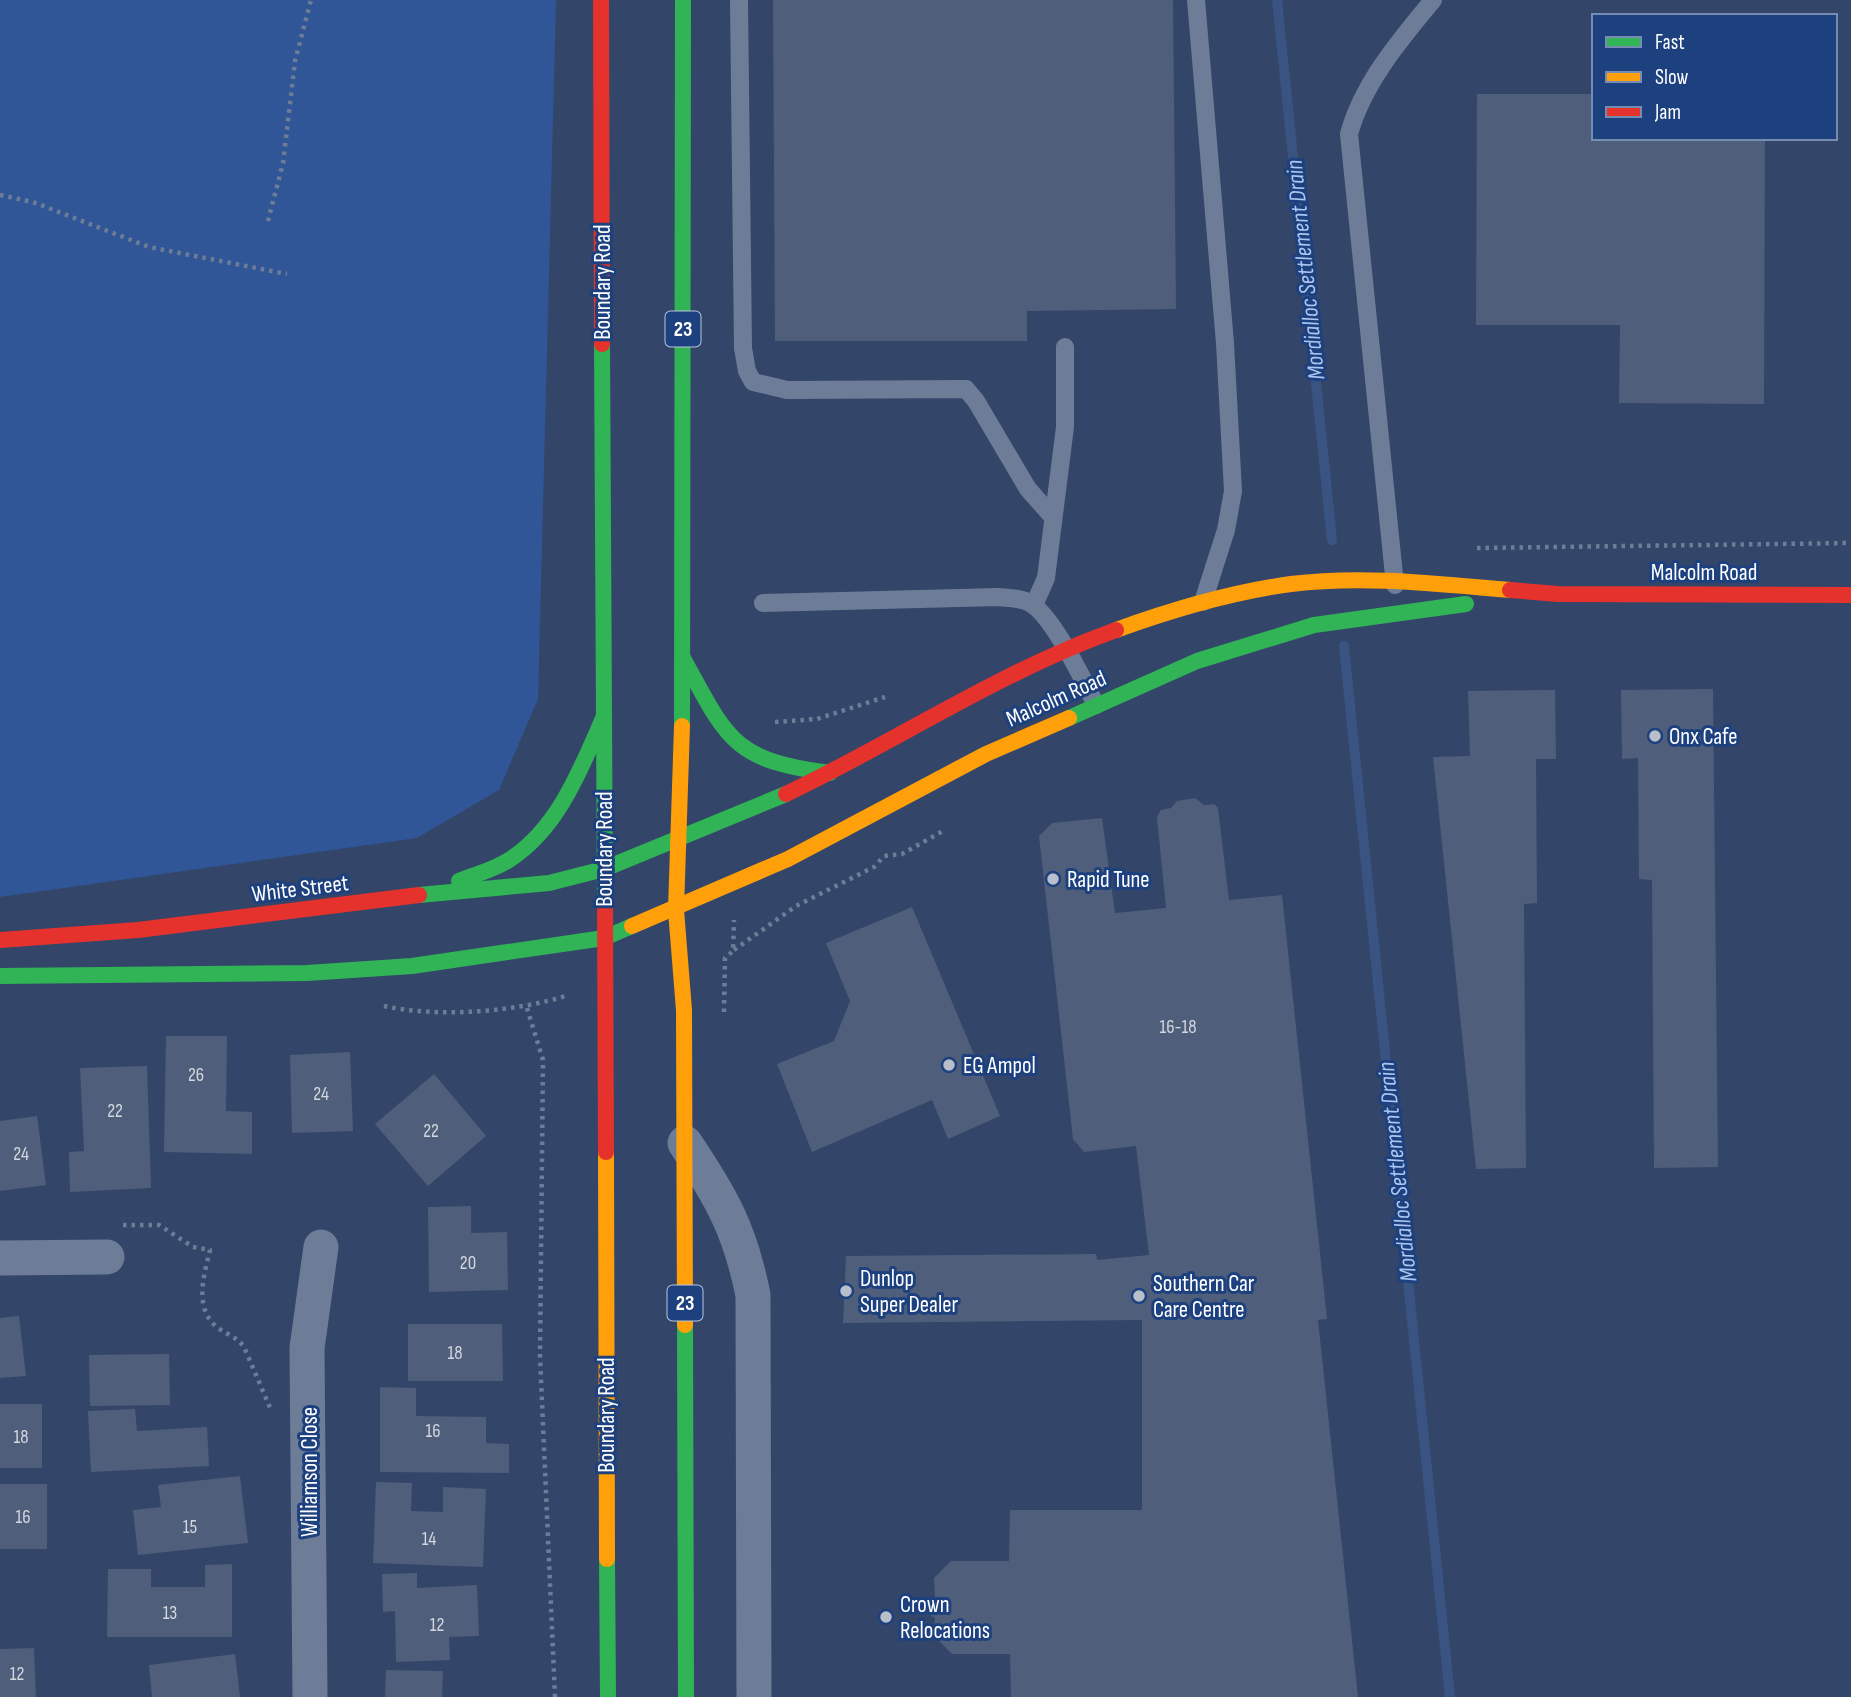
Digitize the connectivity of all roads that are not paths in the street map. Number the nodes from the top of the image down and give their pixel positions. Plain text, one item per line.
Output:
1 (601, 0) edge
2 (682, 0) edge
3 (739, 0) edge
4 (1196, 0) edge
5 (1433, 0) edge
6 (1065, 347) dead end
7 (1052, 516) junction
8 (1394, 580) junction
9 (1558, 594) junction
10 (1851, 595) edge
11 (763, 603) dead end
12 (1203, 603) junction
13 (1034, 605) junction
14 (1398, 611) junction
15 (1066, 648) junction
16 (684, 658) junction
17 (1096, 705) junction
18 (604, 716) junction
19 (830, 773) junction
20 (676, 840) junction
21 (604, 870) junction
22 (428, 894) junction
23 (676, 910) junction
24 (604, 939) junction
25 (0, 940) edge
26 (0, 976) edge
27 (685, 1143) junction
28 (321, 1247) dead end
29 (107, 1257) dead end
30 (0, 1258) edge
31 (310, 1697) edge
32 (608, 1697) edge
33 (686, 1697) edge
34 (754, 1697) edge

1 - 18 main road, Boundary Road
2 - 16 main road, 23
3 - 7 lane
4 - 12 lane
5 - 8 lane
6 - 7 lane
7 - 13 lane
8 - 9 main road, Malcolm Road
8 - 12 main road, Malcolm Road
8 - 14 lane
9 - 10 main road, Malcolm Road
9 - 14 main road, Malcolm Road
11 - 13 lane
12 - 15 main road, Malcolm Road
13 - 15 lane
14 - 17 main road, Malcolm Road
15 - 17 lane
15 - 19 main road, Malcolm Road
16 - 19 main road
16 - 20 main road, 23
17 - 23 main road, Malcolm Road
18 - 21 main road, Boundary Road
18 - 22 main road
19 - 20 main road, Malcolm Road
20 - 21 main road, Malcolm Road
20 - 23 main road, 23
21 - 22 main road, White Street
21 - 24 main road, Boundary Road
22 - 25 main road, White Street
23 - 24 main road, Malcolm Road
23 - 27 main road, 23
24 - 26 main road
24 - 32 main road, Boundary Road
27 - 33 main road, 23
27 - 34 street
28 - 31 street, Williamson Close
29 - 30 street

